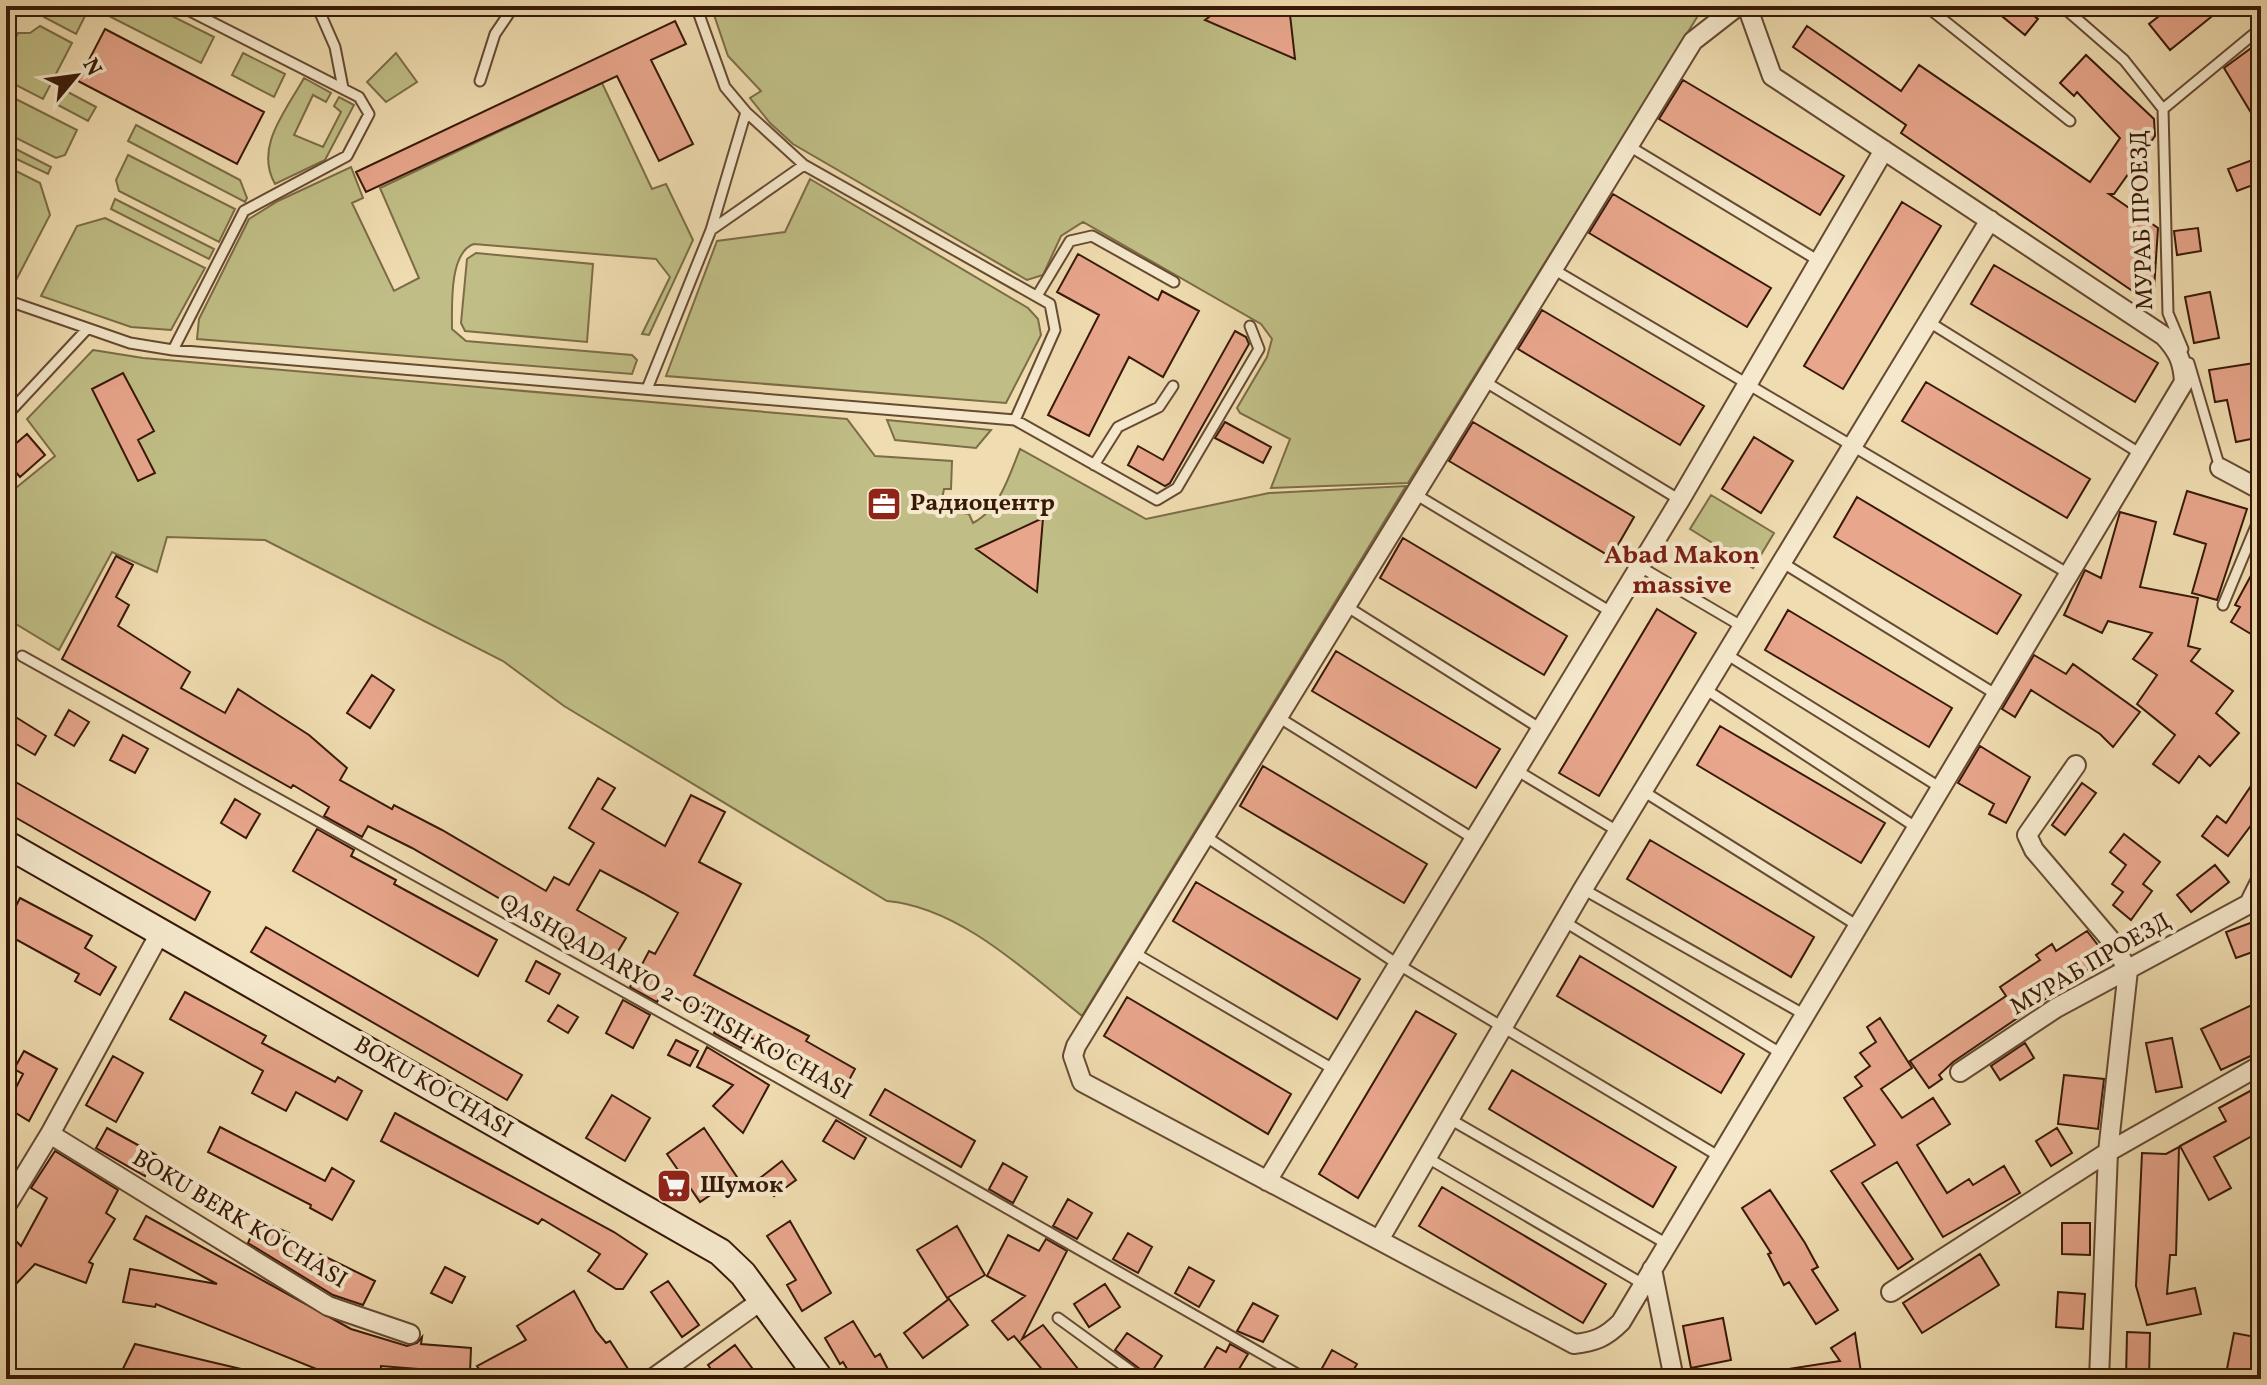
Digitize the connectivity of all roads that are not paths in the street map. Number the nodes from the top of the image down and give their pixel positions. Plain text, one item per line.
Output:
1 (180, 6) edge
2 (317, 6) edge
3 (514, 6) edge
4 (696, 6) edge
5 (1738, 6) edge
6 (1747, 6) edge
7 (1926, 6) edge
8 (2062, 6) edge
9 (2253, 6) edge
10 (2261, 26) edge
11 (480, 81) dead end
12 (343, 88) junction
13 (2163, 109) junction
14 (746, 112) junction
15 (2070, 121) dead end
16 (1629, 146) junction
17 (1884, 150) junction
18 (804, 165) junction
19 (1990, 220) junction
20 (711, 230) junction
21 (1819, 261) junction
22 (1553, 269) junction
23 (1174, 282) dead end
24 (1037, 296) junction
25 (6, 300) edge
26 (1929, 322) junction
27 (1250, 326) dead end
28 (87, 329) junction
29 (173, 350) junction
30 (1484, 381) junction
31 (1747, 383) junction
32 (1173, 386) dead end
33 (647, 389) junction
34 (6, 416) edge
35 (1015, 420) junction
36 (1853, 446) junction
37 (2141, 454) junction
38 (1094, 465) junction
39 (2220, 468) joint
40 (2261, 490) edge
41 (1415, 494) junction
42 (1680, 500) junction
43 (2261, 514) edge
44 (1783, 563) junction
45 (1639, 566) junction
46 (2069, 574) junction
47 (2223, 605) dead end
48 (1346, 606) junction
49 (1611, 612) junction
50 (1743, 627) junction
51 (1726, 654) junction
52 (22, 656) dead end
53 (1705, 689) junction
54 (1997, 695) junction
55 (1278, 717) junction
56 (1541, 729) junction
57 (2076, 765) dead end
58 (1515, 770) junction
59 (1941, 788) junction
60 (1643, 791) junction
61 (1917, 828) junction
62 (1619, 832) junction
63 (1205, 836) junction
64 (1474, 839) junction
65 (6, 844) edge
66 (2261, 880) edge
67 (1583, 889) junction
68 (2255, 903) edge
69 (1565, 922) junction
70 (1858, 926) junction
71 (160, 933) junction
72 (1133, 952) junction
73 (1399, 965) junction
74 (2128, 970) junction
75 (1805, 1015) junction
76 (1502, 1027) junction
77 (1782, 1054) junction
78 (2261, 1065) edge
79 (1333, 1069) junction
80 (1960, 1072) dead end
81 (1448, 1118) junction
82 (50, 1134) junction
83 (2108, 1152) junction
84 (1426, 1157) junction
85 (1720, 1157) junction
86 (1267, 1181) junction
87 (8, 1203) edge
88 (1379, 1240) junction
89 (1667, 1244) junction
90 (1648, 1276) junction
91 (1891, 1292) dead end
92 (762, 1300) junction
93 (1058, 1318) dead end
94 (410, 1334) dead end
95 (652, 1379) edge
96 (820, 1379) edge
97 (1142, 1379) edge
98 (1306, 1379) edge
99 (1674, 1379) edge
100 (2099, 1379) edge

1 - 12 lane
2 - 12 lane
3 - 11 lane
4 - 14 lane
5 - 16 street
6 - 17 street
7 - 15 lane
8 - 13 lane, МУРАБ ПРОЕЗД
9 - 10 lane
10 - 13 lane
12 - 29 lane
13 - 39 lane, МУРАБ ПРОЕЗД
14 - 18 lane
14 - 20 lane
16 - 21 lane
16 - 22 street
17 - 19 street
17 - 21 street
18 - 20 lane
18 - 24 lane
19 - 26 street
19 - 37 street
20 - 33 lane
21 - 31 street
22 - 30 street
22 - 31 lane
23 - 24 lane
24 - 35 lane
25 - 28 lane
26 - 36 street
26 - 37 lane
27 - 38 lane
28 - 29 lane
28 - 34 lane
29 - 33 lane
30 - 41 street
30 - 42 lane
31 - 36 lane
31 - 42 street
32 - 38 lane
33 - 35 lane
35 - 38 lane
36 - 44 street
36 - 46 lane
37 - 46 street
39 - 40 street, МУРАБ ПРОЕЗД
41 - 48 street
41 - 49 lane
42 - 45 street
43 - 47 lane
44 - 50 street
44 - 54 lane
45 - 49 street
45 - 50 lane
46 - 54 street
48 - 55 street
48 - 56 lane
49 - 56 street
50 - 51 street
51 - 53 street
51 - 59 lane
52 - 98 lane, QASHQADARYO 2-O'TISH KO'CHASI
53 - 60 street
53 - 61 lane
54 - 59 street
55 - 63 street
55 - 64 lane
56 - 58 street
57 - 74 street
58 - 62 lane
58 - 64 street
59 - 61 street
60 - 62 street
60 - 70 lane
61 - 70 street
62 - 67 street
63 - 72 street
63 - 73 lane
64 - 73 street
65 - 71 street, BOKU KO'CHASI
66 - 68 street, МУРАБ ПРОЕЗД
67 - 69 street
67 - 75 lane
68 - 74 street, МУРАБ ПРОЕЗД
69 - 76 street
69 - 77 lane
70 - 75 street
71 - 82 street
71 - 92 street, BOKU KO'CHASI
72 - 79 lane
72 - 86 street
73 - 76 lane
73 - 79 street
74 - 80 street, МУРАБ ПРОЕЗД
74 - 83 street
75 - 77 street
76 - 81 street
76 - 85 lane
77 - 85 street
78 - 83 street
79 - 86 street
81 - 84 street
81 - 89 lane
82 - 87 street
82 - 94 street, BOKU BERK KO'CHASI
83 - 91 street
83 - 100 street
84 - 88 street
84 - 90 lane
85 - 89 street
86 - 88 street
88 - 90 street
89 - 90 street
90 - 99 street
92 - 95 street
92 - 96 street, BOKU KO'CHASI
93 - 97 lane

